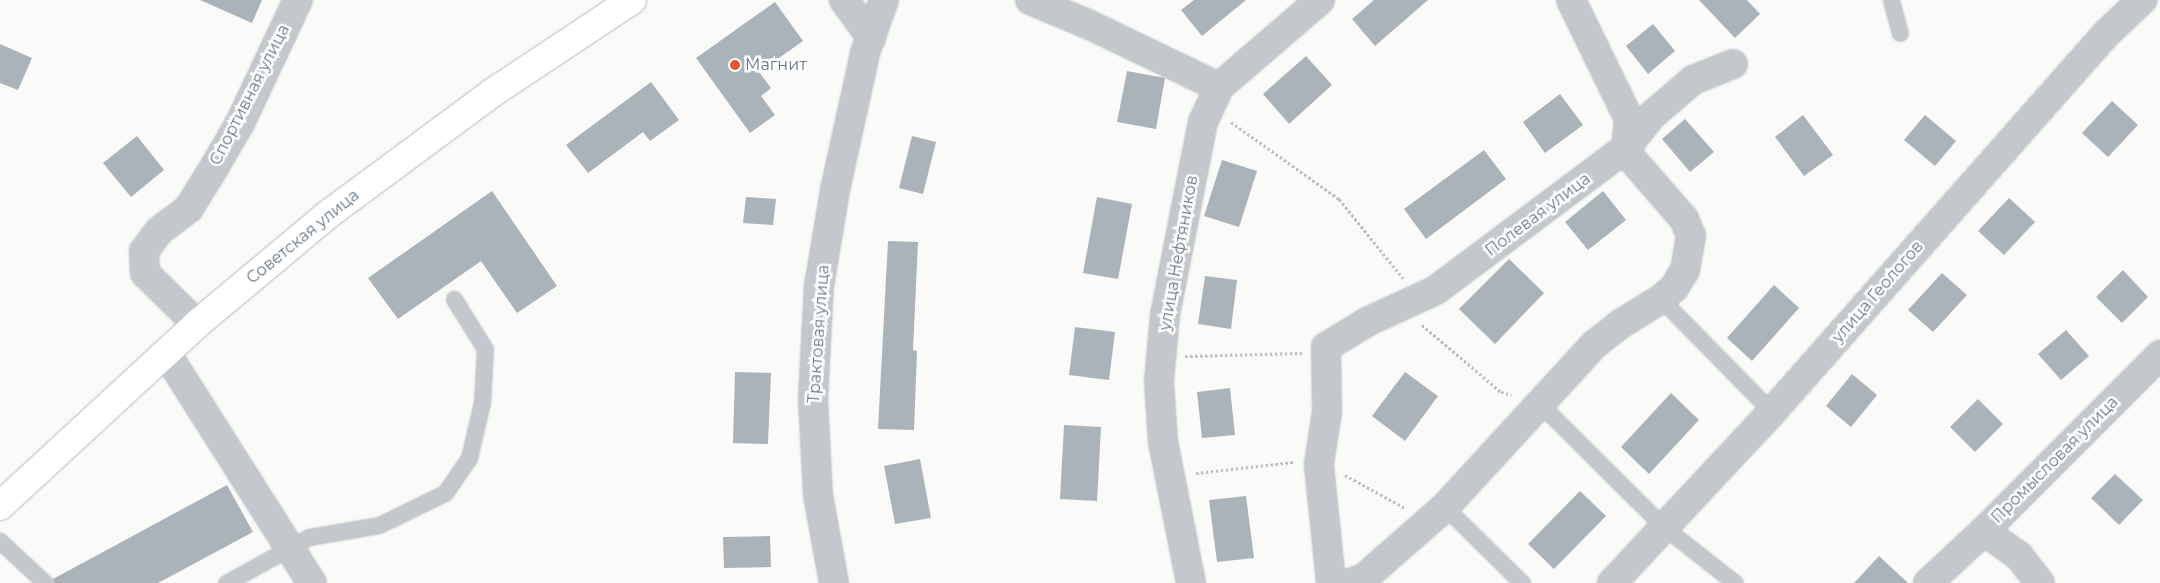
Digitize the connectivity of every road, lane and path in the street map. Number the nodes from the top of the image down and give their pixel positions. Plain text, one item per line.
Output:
1 (298, 0) edge
2 (632, 0) edge
3 (844, 0) edge
4 (884, 0) edge
5 (1030, 0) edge
6 (1320, 0) edge
7 (1571, 0) edge
8 (1891, 0) edge
9 (2142, 0) edge
10 (1900, 33) dead end
11 (871, 37) junction
12 (1733, 64) dead end
13 (1215, 94) junction
14 (1626, 148) junction
15 (454, 299) dead end
16 (1661, 299) junction
17 (1414, 300) junction
18 (197, 324) junction
19 (1326, 346) junction
20 (166, 352) junction
21 (1162, 355) junction
22 (2160, 355) edge
23 (1539, 403) junction
24 (1772, 412) junction
25 (0, 506) edge
26 (1444, 507) junction
27 (1664, 527) junction
28 (1984, 531) junction
29 (0, 541) edge
30 (290, 546) junction
31 (45, 583) edge
32 (226, 583) edge
33 (312, 583) edge
34 (834, 583) edge
35 (1191, 583) edge
36 (1331, 583) edge
37 (1349, 583) edge
38 (1522, 583) edge
39 (1612, 583) edge
40 (1735, 583) edge
41 (1928, 583) edge
42 (2040, 583) edge

1 - 18 street, Спортивная улица
2 - 18 main road, Советская улица
3 - 11 street
4 - 11 street, Трактовая улица
5 - 13 street
6 - 13 street
7 - 14 street
8 - 10 lane
9 - 24 street, улица Геологов
11 - 34 street, Трактовая улица
12 - 14 street, Полевая улица
13 - 17 path
13 - 21 street, улица Нефтяников
14 - 16 street
14 - 17 street, Полевая улица
15 - 30 lane
16 - 23 street
16 - 24 lane
17 - 19 street, Полевая улица
17 - 23 path
18 - 20 main road, Советская улица
19 - 21 path
19 - 36 street
20 - 25 main road, Советская улица
20 - 30 street
21 - 35 street, улица Нефтяников
22 - 28 street, Промысловая улица
23 - 26 street
23 - 27 lane
24 - 27 street, улица Геологов
26 - 37 street
26 - 38 lane
27 - 39 street, улица Геологов
27 - 40 lane
28 - 41 street
28 - 42 street, Промысловая улица
29 - 31 lane
30 - 32 lane
30 - 33 street

